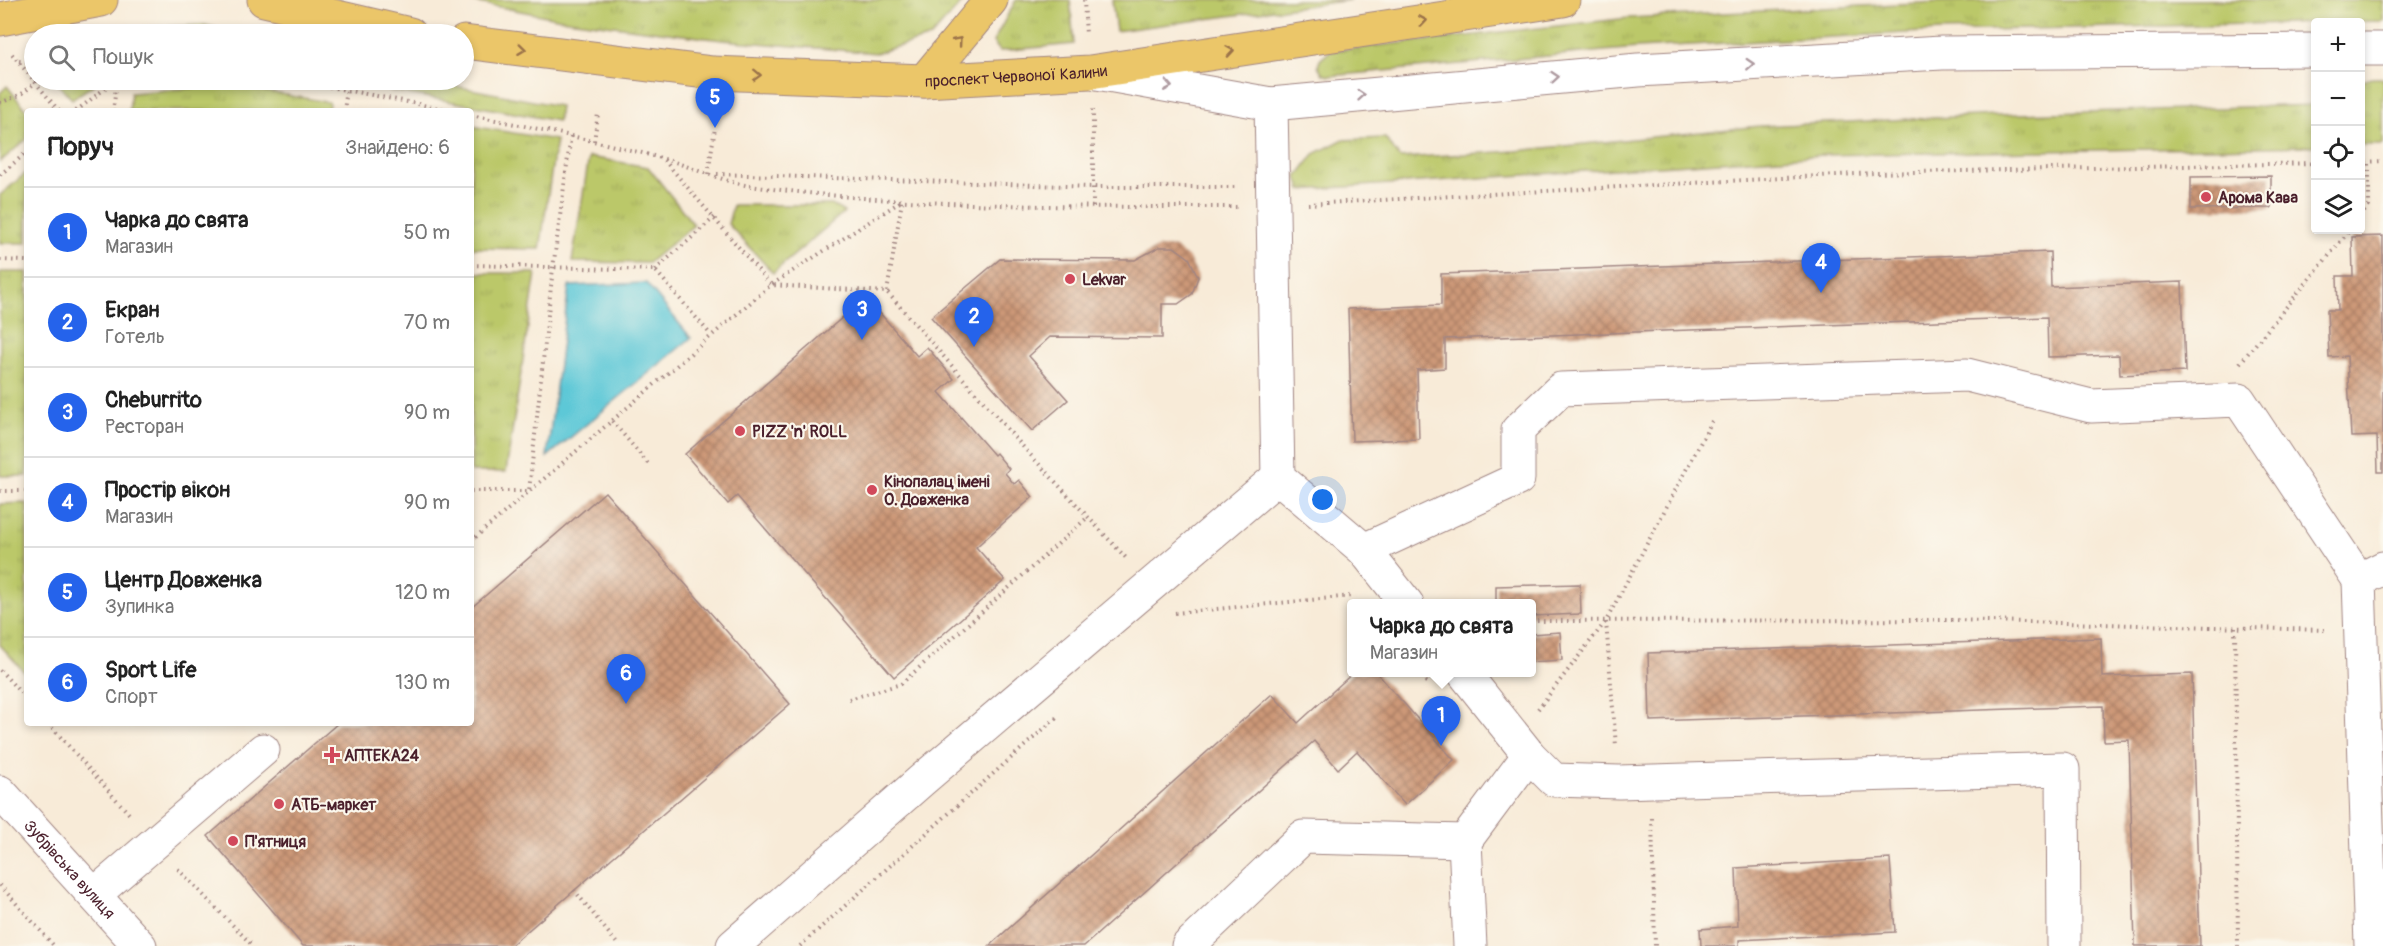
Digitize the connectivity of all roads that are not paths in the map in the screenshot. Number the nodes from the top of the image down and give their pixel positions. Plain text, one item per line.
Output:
1 (101, 0) edge
2 (264, 0) edge
3 (992, 0) edge
4 (1563, 0) edge
5 (0, 19) edge
6 (367, 24) edge
7 (474, 43) edge
8 (2383, 49) edge
9 (2311, 50) edge
10 (2365, 50) edge
11 (1088, 57) junction
12 (924, 81) junction
13 (1271, 104) junction
14 (1278, 477) junction
15 (1364, 550) junction
16 (2371, 574) edge
17 (1404, 599) edge
18 (1467, 677) edge
19 (1522, 746) junction
20 (263, 750) dead end
21 (0, 792) edge
22 (1466, 841) junction
23 (95, 894) junction
24 (140, 946) edge
25 (733, 946) edge
26 (1188, 946) edge
27 (1470, 946) edge
28 (2064, 946) edge
29 (2371, 946) edge

1 - 5 main road
2 - 6 main road
12 -> 3 main road
11 -> 4 main road, проспект Червоної Калини
7 -> 12 main road, проспект Червоної Калини
8 - 10 street
13 -> 9 street
11 - 12 main road, проспект Червоної Калини
11 -> 13 street
13 - 14 street
14 - 15 street
14 - 25 street
15 - 16 street
15 - 17 street
16 - 29 street
18 - 19 street
19 - 22 street
19 - 28 street
20 - 23 street
21 - 23 street, Зубрівська вулиця
22 - 26 street
22 - 27 street
23 - 24 street, Зубрівська вулиця

